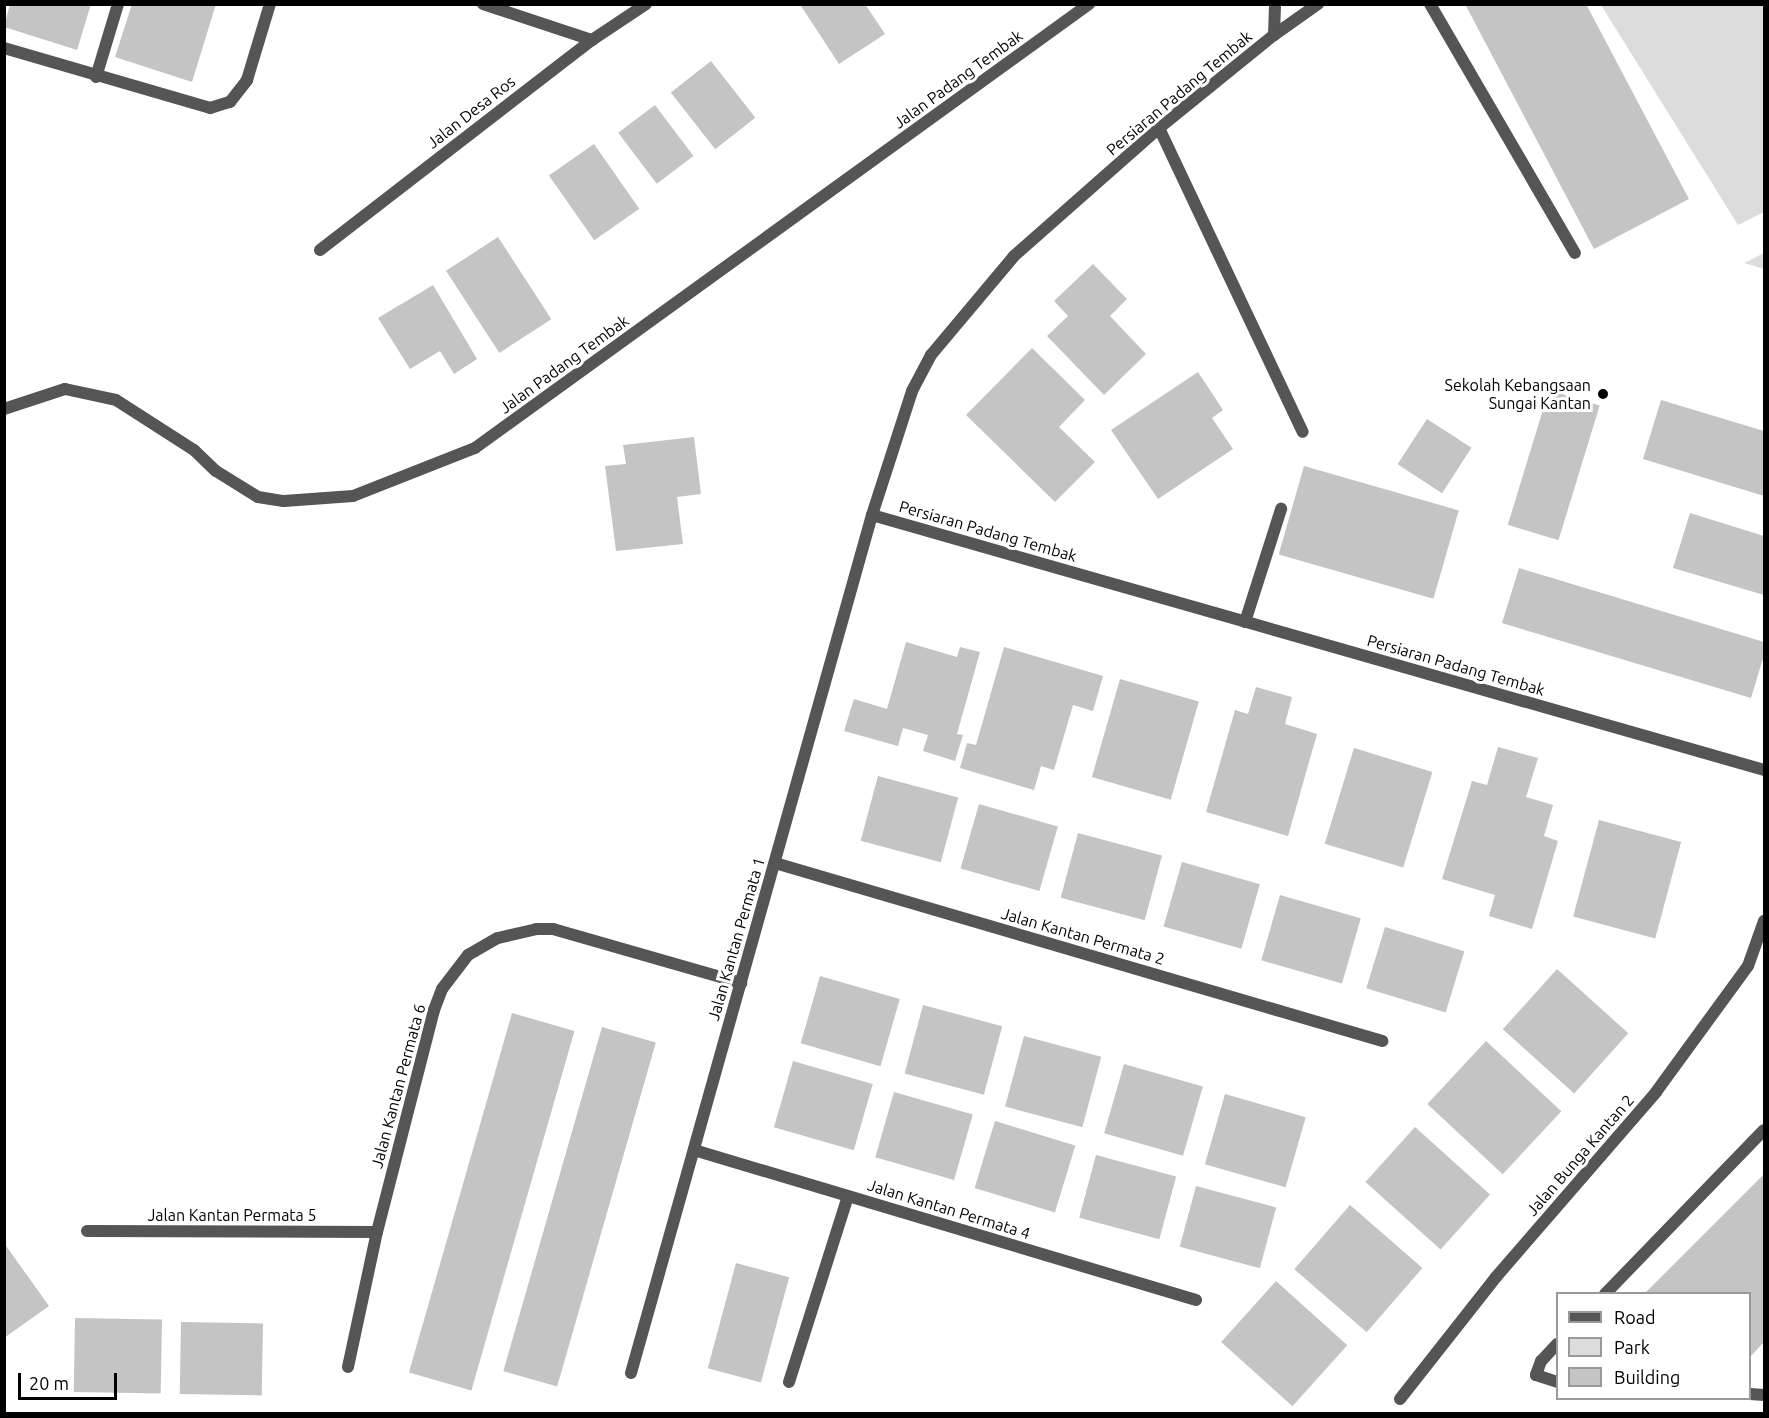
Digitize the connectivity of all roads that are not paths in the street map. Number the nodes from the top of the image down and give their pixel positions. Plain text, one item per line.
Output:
1 (118, 4) edge
2 (270, 4) edge
3 (483, 4) edge
4 (646, 4) edge
5 (1089, 4) edge
6 (1275, 4) edge
7 (1318, 4) edge
8 (1430, 4) edge
9 (1274, 35) junction
10 (592, 40) junction
11 (4, 48) edge
12 (96, 77) junction
13 (1159, 128) junction
14 (320, 250) dead end
15 (1575, 253) dead end
16 (4, 409) edge
17 (1303, 432) dead end
18 (1281, 509) dead end
19 (872, 515) junction
20 (1245, 622) junction
21 (1764, 770) edge
22 (775, 863) junction
23 (1764, 921) edge
24 (741, 983) junction
25 (1382, 1041) dead end
26 (1764, 1130) edge
27 (694, 1150) junction
28 (848, 1196) junction
29 (87, 1231) dead end
30 (377, 1232) junction
31 (1606, 1292) edge
32 (1196, 1300) dead end
33 (1556, 1344) edge
34 (348, 1366) dead end
35 (631, 1373) dead end
36 (789, 1382) dead end
37 (1556, 1382) edge
38 (1400, 1399) dead end

1 - 12 street
2 - 12 street
3 - 10 street
4 - 10 street, Jalan Desa Ros
5 - 16 street, Jalan Padang Tembak
6 - 9 street
7 - 9 street, Persiaran Padang Tembak
8 - 15 street
9 - 13 street, Persiaran Padang Tembak
10 - 14 street, Jalan Desa Ros
11 - 12 street
13 - 17 street
13 - 19 street, Persiaran Padang Tembak
18 - 20 street
19 - 20 street, Persiaran Padang Tembak
19 - 22 street, Jalan Kantan Permata 1
20 - 21 street, Persiaran Padang Tembak
22 - 24 street, Jalan Kantan Permata 1
22 - 25 street, Jalan Kantan Permata 2
23 - 38 street, Jalan Bunga Kantan 2
24 - 27 street, Jalan Kantan Permata 1
24 - 30 street, Jalan Kantan Permata 6
26 - 31 street
27 - 28 street, Jalan Kantan Permata 4
27 - 35 street, Jalan Kantan Permata 1
28 - 32 street, Jalan Kantan Permata 4
28 - 36 street
29 - 30 street, Jalan Kantan Permata 5
30 - 34 street, Jalan Kantan Permata 6
33 - 37 street

